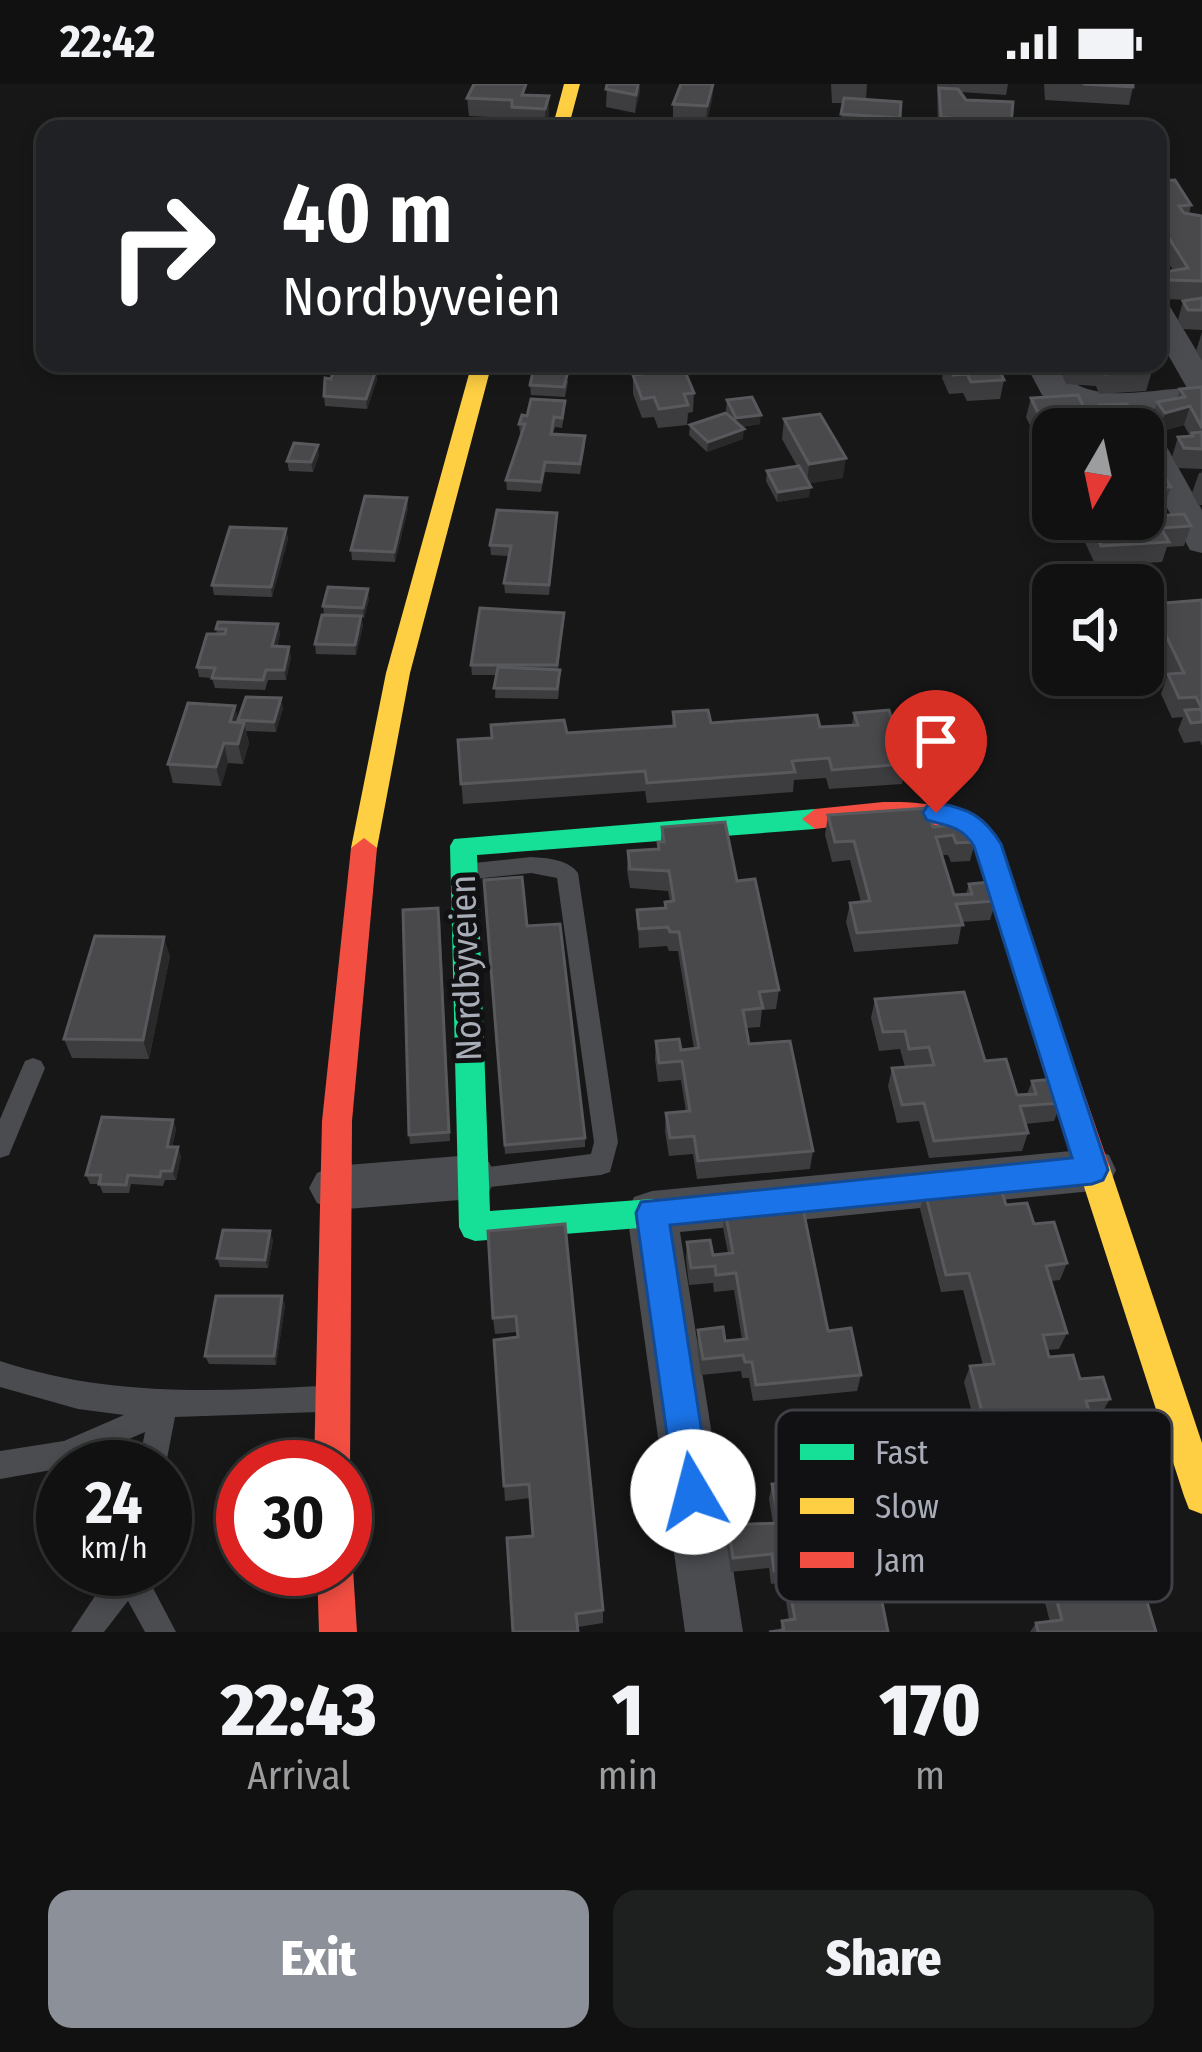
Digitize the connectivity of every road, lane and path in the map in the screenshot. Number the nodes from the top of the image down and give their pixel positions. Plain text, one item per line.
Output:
1 (572, 84) edge
2 (562, 120) edge
3 (1167, 327) edge
4 (480, 372) edge
5 (1045, 372) edge
6 (1202, 387) edge
7 (1202, 398) edge
8 (1108, 408) edge
9 (1164, 411) edge
10 (1164, 471) edge
11 (1202, 542) edge
12 (464, 872) junction
13 (33, 1068) dead end
14 (0, 1148) edge
15 (1092, 1170) junction
16 (472, 1178) junction
17 (334, 1188) junction
18 (652, 1213) junction
19 (0, 1374) edge
20 (331, 1399) junction
21 (164, 1407) junction
22 (157, 1440) edge
23 (332, 1440) edge
24 (0, 1465) edge
25 (1202, 1496) edge
26 (336, 1596) edge
27 (86, 1632) edge
28 (161, 1632) edge
29 (338, 1632) edge
30 (714, 1632) edge

1 - 2 street
3 - 6 street
4 - 17 street
5 - 8 street
7 - 9 street
10 - 11 street
12 - 15 street, Nordbyveien
12 - 16 street, Nordbyveien
12 - 16 lane
13 - 14 lane
15 - 18 street, Nordbyveien
15 - 25 street, Nordbyveien
16 - 17 street
16 - 18 street, Nordbyveien
17 - 20 street
18 - 30 street
19 - 21 lane
20 - 21 lane
20 - 23 street
21 - 22 lane
21 - 24 lane
26 - 29 street
27 - 28 lane

